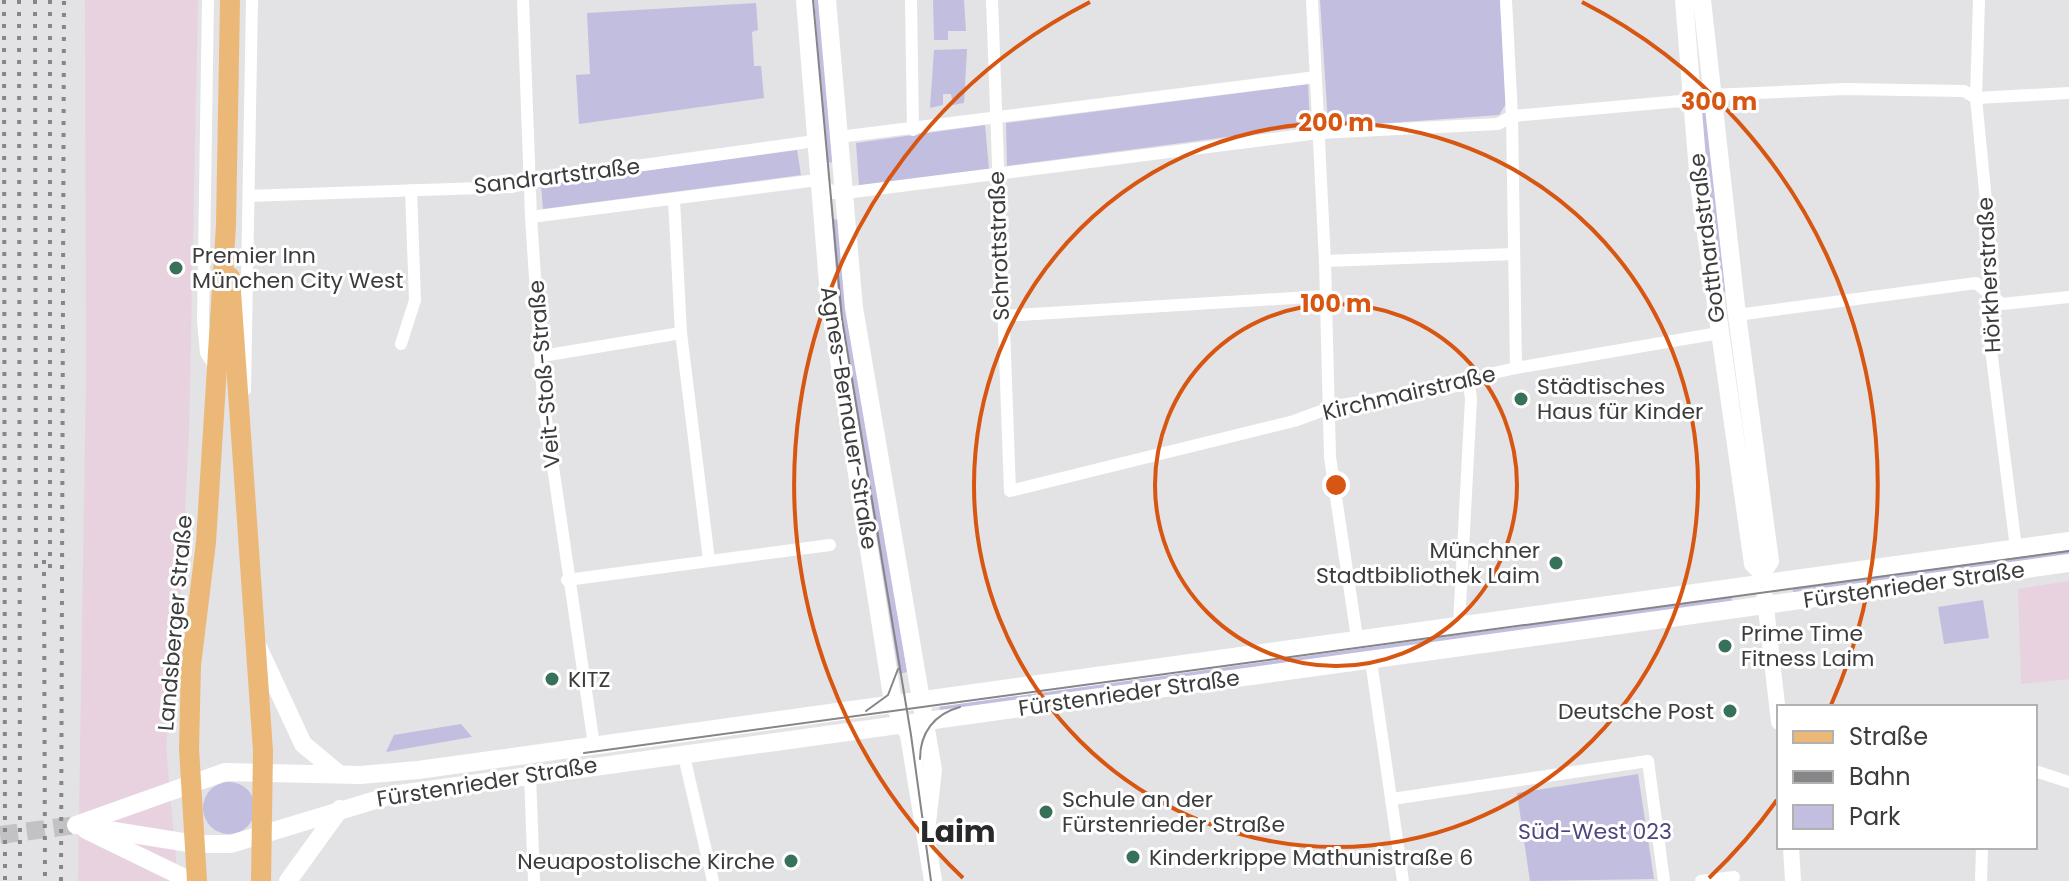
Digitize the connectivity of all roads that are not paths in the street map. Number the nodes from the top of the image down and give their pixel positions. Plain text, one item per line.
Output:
1 (208, 0) edge
2 (230, 0) edge
3 (252, 0) edge
4 (523, 0) edge
5 (805, 0) edge
6 (827, 0) edge
7 (911, 0) edge
8 (992, 0) edge
9 (1312, 0) edge
10 (1506, 0) edge
11 (1684, 0) edge
12 (1702, 0) edge
13 (1979, 0) edge
14 (1316, 77) junction
15 (2069, 93) edge
16 (1711, 95) junction
17 (1976, 98) junction
18 (1692, 100) junction
19 (1512, 116) junction
20 (995, 119) junction
21 (913, 130) junction
22 (1319, 133) junction
23 (839, 137) junction
24 (815, 141) junction
25 (996, 175) junction
26 (817, 180) junction
27 (530, 183) junction
28 (411, 190) junction
29 (845, 193) junction
30 (250, 196) junction
31 (216, 197) junction
32 (674, 200) junction
33 (531, 217) junction
34 (226, 225) junction
35 (1514, 254) junction
36 (1325, 261) junction
37 (1989, 293) junction
38 (1326, 296) junction
39 (2069, 297) edge
40 (1737, 315) junction
41 (1002, 316) junction
42 (681, 333) junction
43 (1719, 333) junction
44 (401, 344) dead end
45 (542, 356) junction
46 (1516, 368) junction
47 (217, 370) junction
48 (1746, 379) junction
49 (1726, 381) junction
50 (1469, 384) junction
51 (1328, 411) junction
52 (238, 416) junction
53 (1010, 491) joint
54 (2069, 541) edge
55 (830, 545) dead end
56 (2016, 548) junction
57 (709, 560) junction
58 (2069, 563) edge
59 (1762, 578) junction
60 (567, 580) junction
61 (1764, 608) junction
62 (1459, 625) junction
63 (1356, 631) junction
64 (254, 638) junction
65 (1371, 661) junction
66 (922, 698) junction
67 (893, 702) junction
68 (1777, 707) edge
69 (926, 720) junction
70 (904, 722) junction
71 (594, 745) junction
72 (683, 752) junction
73 (263, 770) junction
74 (2037, 772) edge
75 (339, 774) junction
76 (530, 775) junction
77 (2069, 782) edge
78 (191, 783) junction
79 (1392, 799) junction
80 (340, 809) junction
81 (76, 825) junction
82 (926, 830) junction
83 (262, 835) junction
84 (195, 844) junction
85 (1791, 849) edge
86 (1982, 849) edge
87 (1734, 877) dead end
88 (708, 880) edge
89 (194, 881) edge
90 (261, 881) edge
91 (288, 881) edge
92 (534, 881) edge
93 (933, 881) edge
94 (1403, 881) edge
95 (1664, 881) edge
96 (1701, 881) edge
97 (1793, 881) edge
98 (1981, 881) edge

1 - 31 street, Landsberger Straße
2 - 31 main road, Landsberger Straße
3 - 30 street, Landsberger Straße
4 - 27 street, Veit-Stoß-Straße
5 - 24 main road, Agnes-Bernauer-Straße
6 - 23 main road, Agnes-Bernauer-Straße
7 - 21 street
8 - 20 street, Schrottstraße
9 - 14 street
10 - 19 street
11 - 18 main road, Gotthardstraße
12 - 16 main road, Gotthardstraße
13 - 17 street, Hörkherstraße
14 - 20 street
14 - 22 street
15 - 17 street
16 - 17 street
16 - 40 main road, Gotthardstraße
17 - 37 street, Hörkherstraße
18 - 19 street
18 - 43 main road, Gotthardstraße
19 - 22 street
19 - 35 street
20 - 21 street
20 - 25 street, Schrottstraße
21 - 23 street
22 - 25 street
22 - 36 street
23 - 29 main road, Agnes-Bernauer-Straße
24 - 26 main road, Agnes-Bernauer-Straße
24 - 27 street, Sandrartstraße
25 - 29 street
25 - 41 street, Schrottstraße
26 - 29 street
26 - 32 street, Sandrartstraße
26 - 67 main road, Agnes-Bernauer-Straße
27 - 28 street, Sandrartstraße
27 - 33 street, Veit-Stoß-Straße
28 - 30 street, Sandrartstraße
28 - 44 street
29 - 66 main road, Agnes-Bernauer-Straße
30 - 52 street, Landsberger Straße
31 - 34 main road, Landsberger Straße
31 - 47 street, Landsberger Straße
32 - 33 street, Sandrartstraße
32 - 42 street
33 - 45 street, Veit-Stoß-Straße
34 - 47 main road, Landsberger Straße
34 - 52 main road, Landsberger Straße
35 - 36 street
35 - 46 street
36 - 38 street
37 - 39 street
37 - 40 street
37 - 56 street, Hörkherstraße
38 - 41 street
38 - 51 street
40 - 48 main road, Gotthardstraße
41 - 53 street, Schrottstraße
42 - 45 street
42 - 57 street
43 - 46 street, Kirchmairstraße
43 - 49 main road, Gotthardstraße
45 - 60 street, Veit-Stoß-Straße
46 - 50 street, Kirchmairstraße
47 - 78 main road, Landsberger Straße
48 - 49 main road
48 - 59 main road, Gotthardstraße
49 - 59 main road, Gotthardstraße
50 - 51 street, Kirchmairstraße
50 - 62 street
51 - 53 street, Kirchmairstraße
51 - 63 street
52 - 64 main road, Landsberger Straße
54 - 56 main road, Fürstenrieder Straße
55 - 57 street
56 - 59 main road, Fürstenrieder Straße
57 - 60 street
58 - 61 main road, Fürstenrieder Straße
59 - 61 street, Gotthardstraße
59 - 62 main road, Fürstenrieder Straße
60 - 71 street, Veit-Stoß-Straße
61 - 65 main road, Fürstenrieder Straße
61 - 68 street, Gotthardstraße
62 - 63 main road, Fürstenrieder Straße
63 - 66 main road, Fürstenrieder Straße
64 - 73 main road, Landsberger Straße
64 - 75 main road
65 - 69 main road, Fürstenrieder Straße
65 - 79 street
66 - 67 main road, Fürstenrieder Straße
66 - 69 main road, Agnes-Bernauer-Straße
67 - 70 main road, Agnes-Bernauer-Straße
67 - 71 main road, Fürstenrieder Straße
69 - 70 main road, Fürstenrieder Straße
69 - 82 main road, Agnes-Bernauer-Straße
70 - 72 main road, Fürstenrieder Straße
70 - 82 main road, Agnes-Bernauer-Straße
71 - 75 main road, Fürstenrieder Straße
72 - 76 main road, Fürstenrieder Straße
72 - 88 street
73 - 75 main road, Fürstenrieder Straße
73 - 78 main road, Fürstenrieder Straße
73 - 83 main road, Landsberger Straße
74 - 77 street
76 - 80 main road, Fürstenrieder Straße
76 - 92 street
78 - 81 main road, Fürstenrieder Straße
78 - 84 main road, Landsberger Straße
79 - 94 street
79 - 95 street
80 - 83 main road, Fürstenrieder Straße
80 - 91 main road
81 - 84 main road, Fürstenrieder Straße
81 - 89 main road
82 - 93 main road, Agnes-Bernauer-Straße
83 - 84 main road, Fürstenrieder Straße
83 - 90 main road, Landsberger Straße
84 - 89 main road, Landsberger Straße
85 - 97 street
86 - 98 street
87 - 96 street

